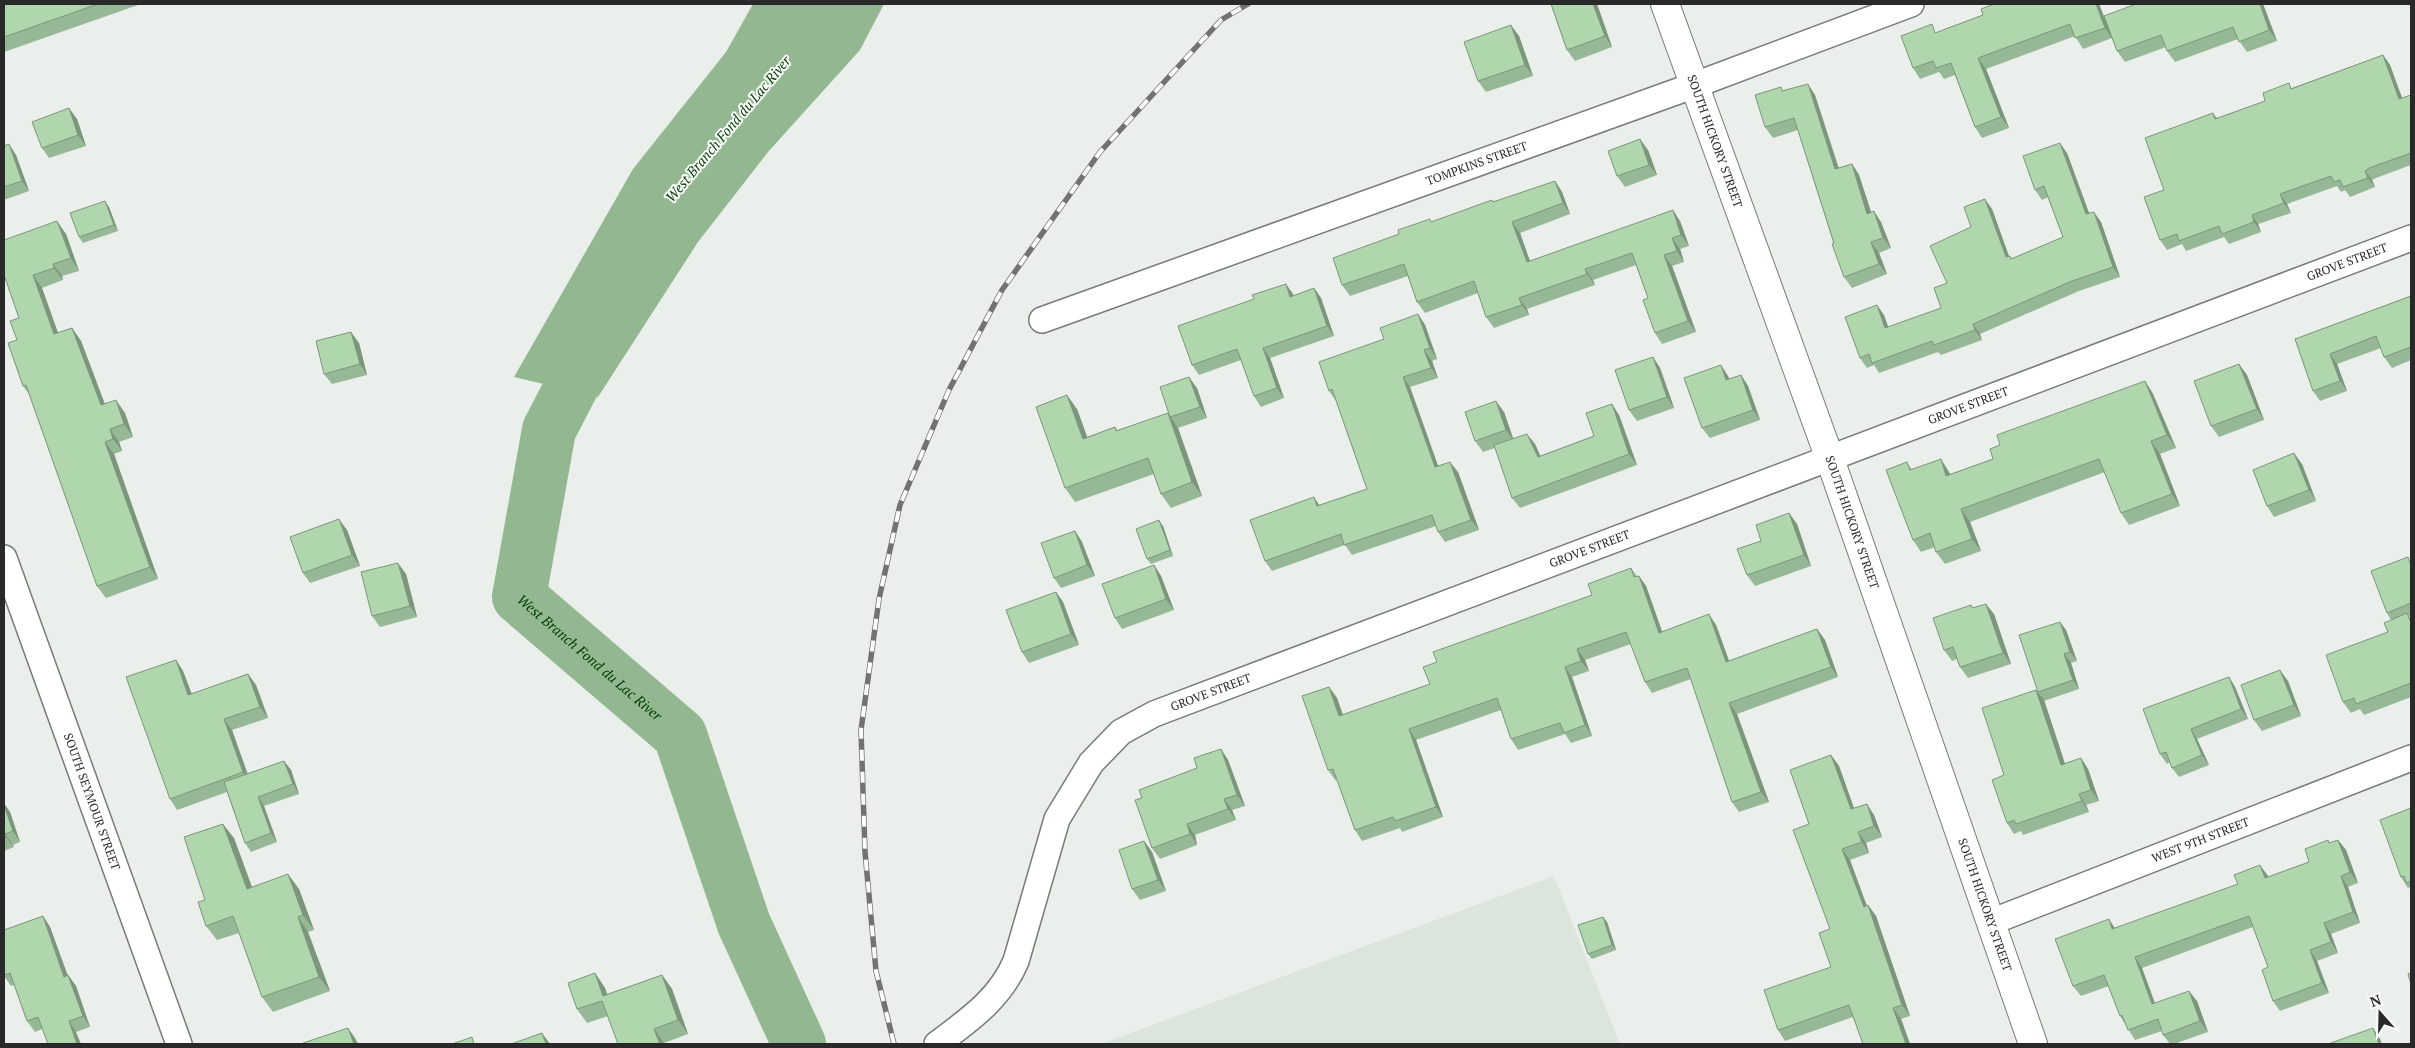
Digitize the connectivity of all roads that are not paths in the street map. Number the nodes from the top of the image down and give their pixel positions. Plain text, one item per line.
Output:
1 (1664, 4) edge
2 (1910, 4) edge
3 (1695, 85) junction
4 (2411, 238) edge
5 (1042, 320) dead end
6 (1830, 459) junction
7 (4, 558) edge
8 (2411, 758) edge
9 (1991, 922) junction
10 (179, 1044) edge
11 (937, 1044) edge
12 (2033, 1044) edge

1 - 3 street, SOUTH HICKORY STREET
2 - 3 street, TOMPKINS STREET
3 - 5 street, TOMPKINS STREET
3 - 6 street, SOUTH HICKORY STREET
4 - 6 street, GROVE STREET
6 - 9 street, SOUTH HICKORY STREET
6 - 11 street, GROVE STREET
7 - 10 street, SOUTH SEYMOUR STREET
8 - 9 street, WEST 9TH STREET
9 - 12 street, SOUTH HICKORY STREET

